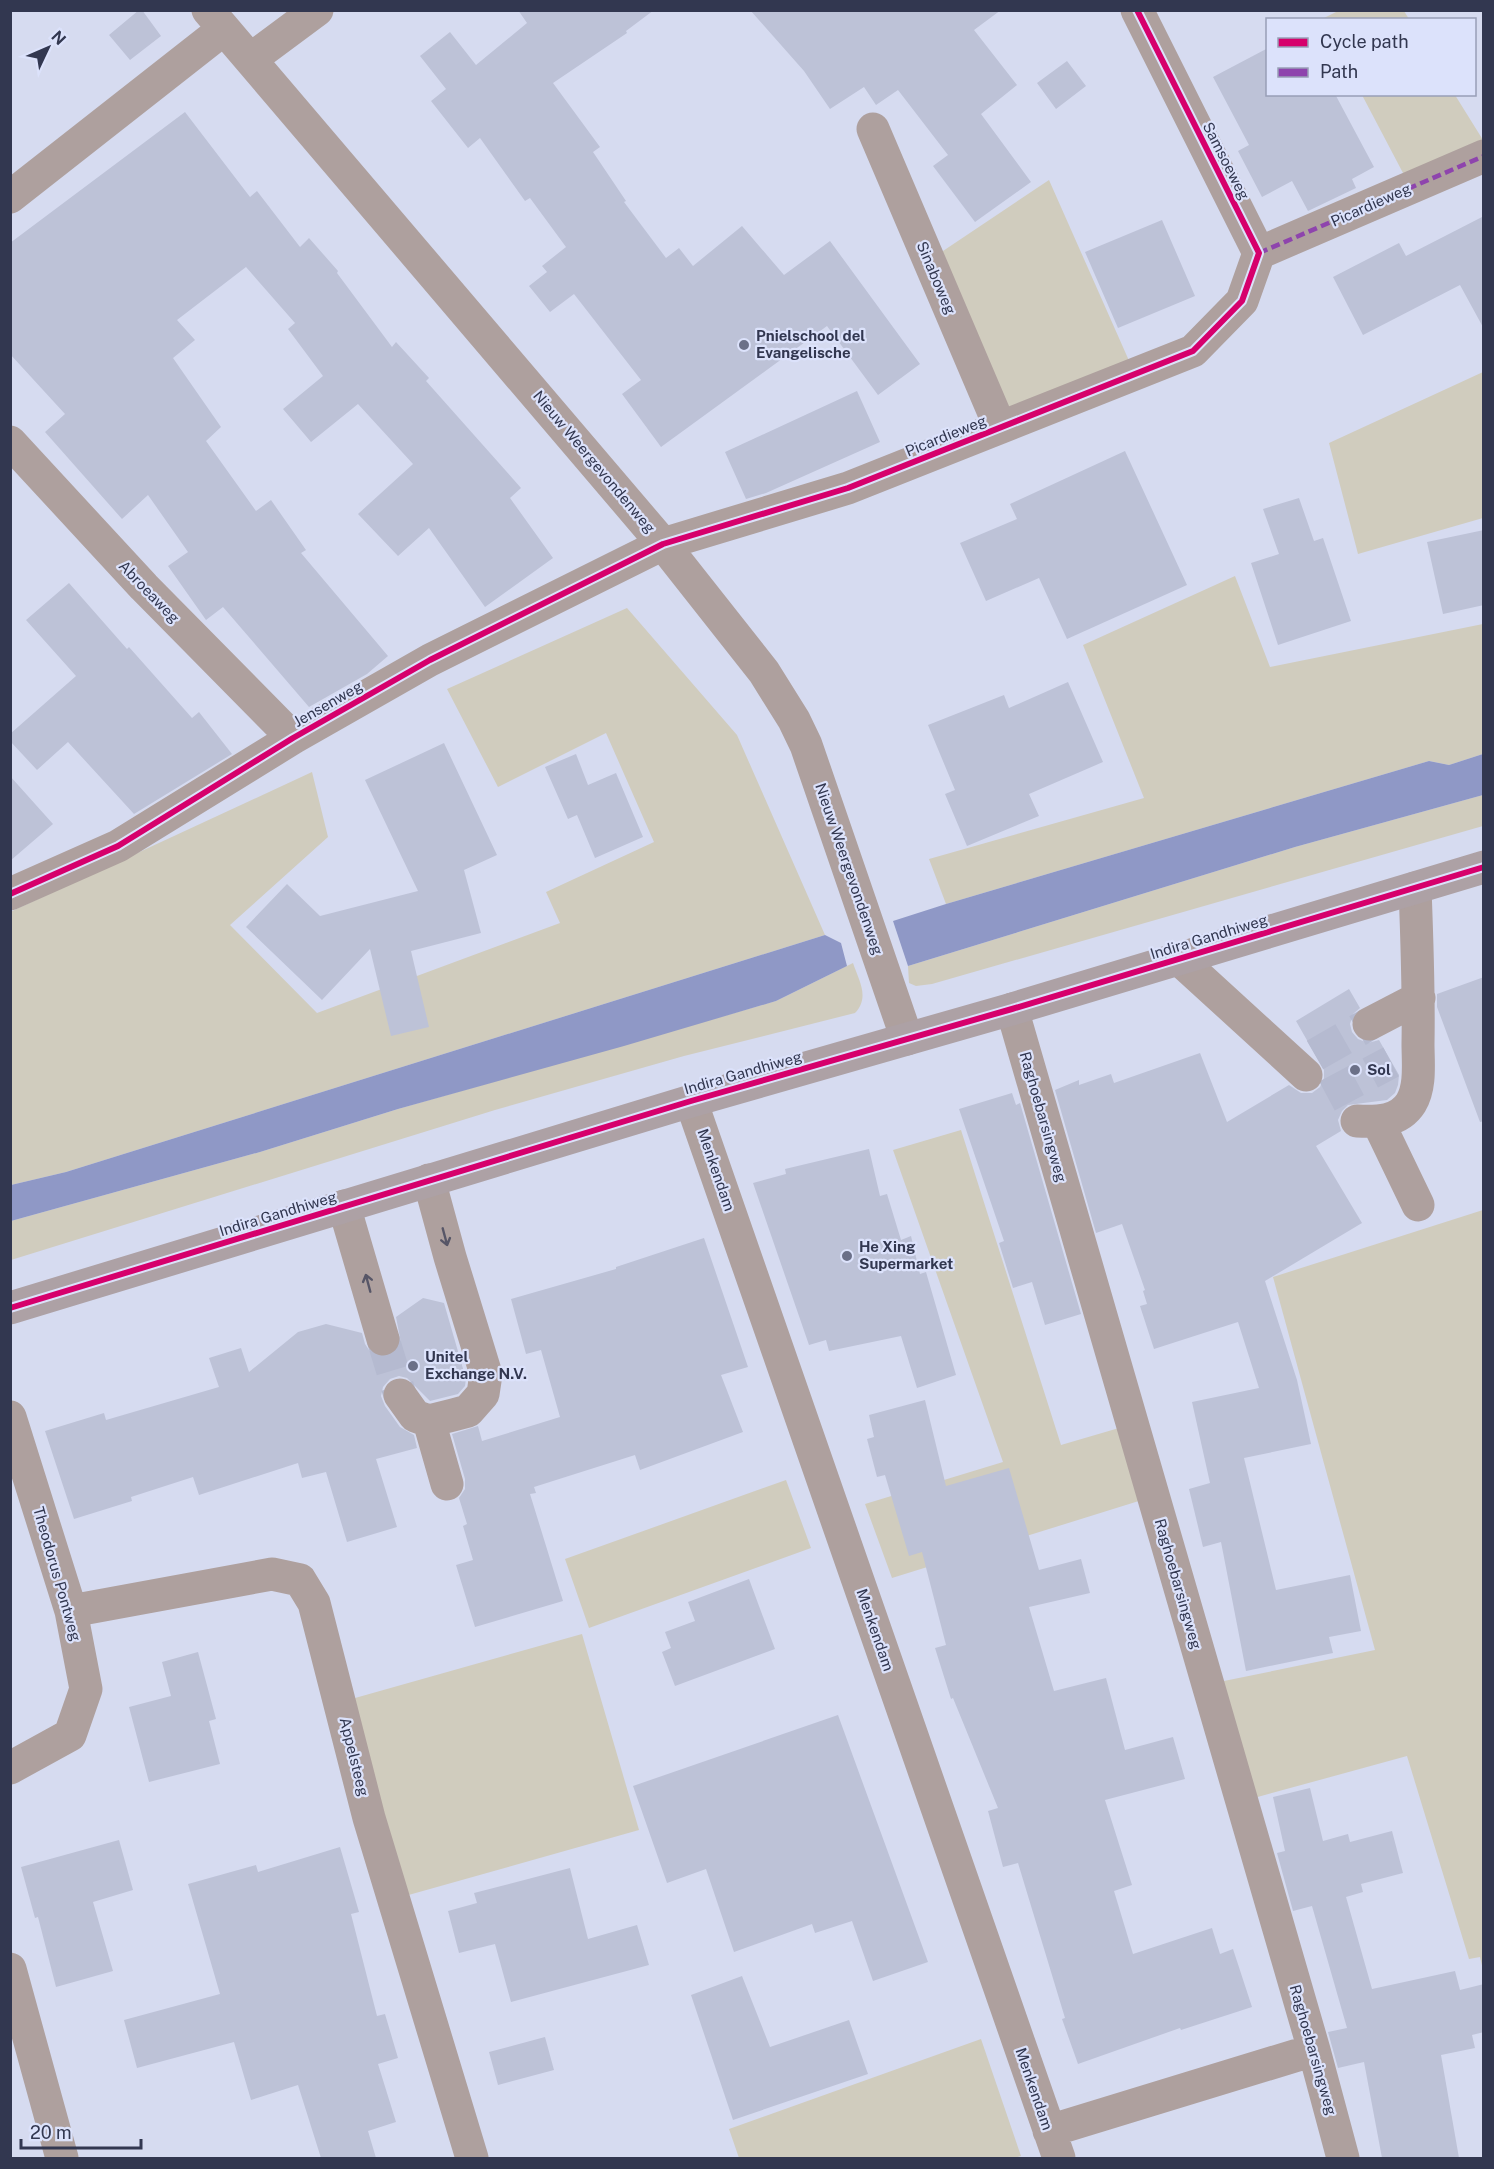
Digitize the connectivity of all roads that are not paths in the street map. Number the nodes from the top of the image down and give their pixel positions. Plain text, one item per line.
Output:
1 (317, 10) edge
2 (1137, 10) edge
3 (216, 20) edge
4 (251, 59) junction
5 (873, 129) dead end
6 (1484, 156) edge
7 (10, 197) edge
8 (1259, 254) junction
9 (1000, 427) junction
10 (10, 442) edge
11 (663, 544) junction
12 (293, 738) junction
13 (1484, 867) edge
14 (1415, 888) junction
15 (10, 894) edge
16 (1179, 959) junction
17 (1419, 998) junction
18 (1012, 1009) junction
19 (1370, 1024) tunnel mouth
20 (907, 1039) junction
21 (1306, 1065) dead end
22 (691, 1101) junction
23 (429, 1180) junction
24 (344, 1206) junction
25 (1418, 1206) dead end
26 (10, 1308) edge
27 (383, 1339) tunnel mouth
28 (400, 1395) tunnel mouth
29 (10, 1417) edge
30 (429, 1421) junction
31 (447, 1484) dead end
32 (71, 1611) junction
33 (10, 1768) edge
34 (10, 1969) edge
35 (1314, 2050) junction
36 (1054, 2145) edge
37 (62, 2158) edge
38 (472, 2158) edge
39 (1343, 2158) edge

1 - 4 street
2 - 8 street, Samsoeweg
3 - 4 street, Nieuw Weergevondenweg
3 - 7 street
4 - 11 street, Nieuw Weergevondenweg
5 - 9 street, Sinaboweg
6 - 8 street, Picardieweg
8 - 9 street, Picardieweg
9 - 11 street, Picardieweg
10 - 12 street, Abroeaweg
11 - 12 street, Jensenweg
11 - 20 street, Nieuw Weergevondenweg
12 - 15 street, Jensenweg
13 - 14 main road, Indira Gandhiweg
14 - 16 main road, Indira Gandhiweg
14 - 17 street
16 - 18 main road, Indira Gandhiweg
16 - 21 street
17 - 19 street
17 - 25 street
18 - 20 main road, Indira Gandhiweg
18 - 35 street, Raghoebarsingweg
20 - 22 main road, Indira Gandhiweg
22 - 23 main road, Indira Gandhiweg
22 - 36 street, Menkendam
23 - 24 main road, Indira Gandhiweg
23 -> 30 street
24 - 26 main road, Indira Gandhiweg
27 -> 24 street
28 - 30 street
29 - 32 street, Theodorus Pontweg
30 - 31 street
32 - 33 street, Theodorus Pontweg
32 - 38 street, Appelsteeg
34 - 37 street
35 - 36 street
35 - 39 street, Raghoebarsingweg

